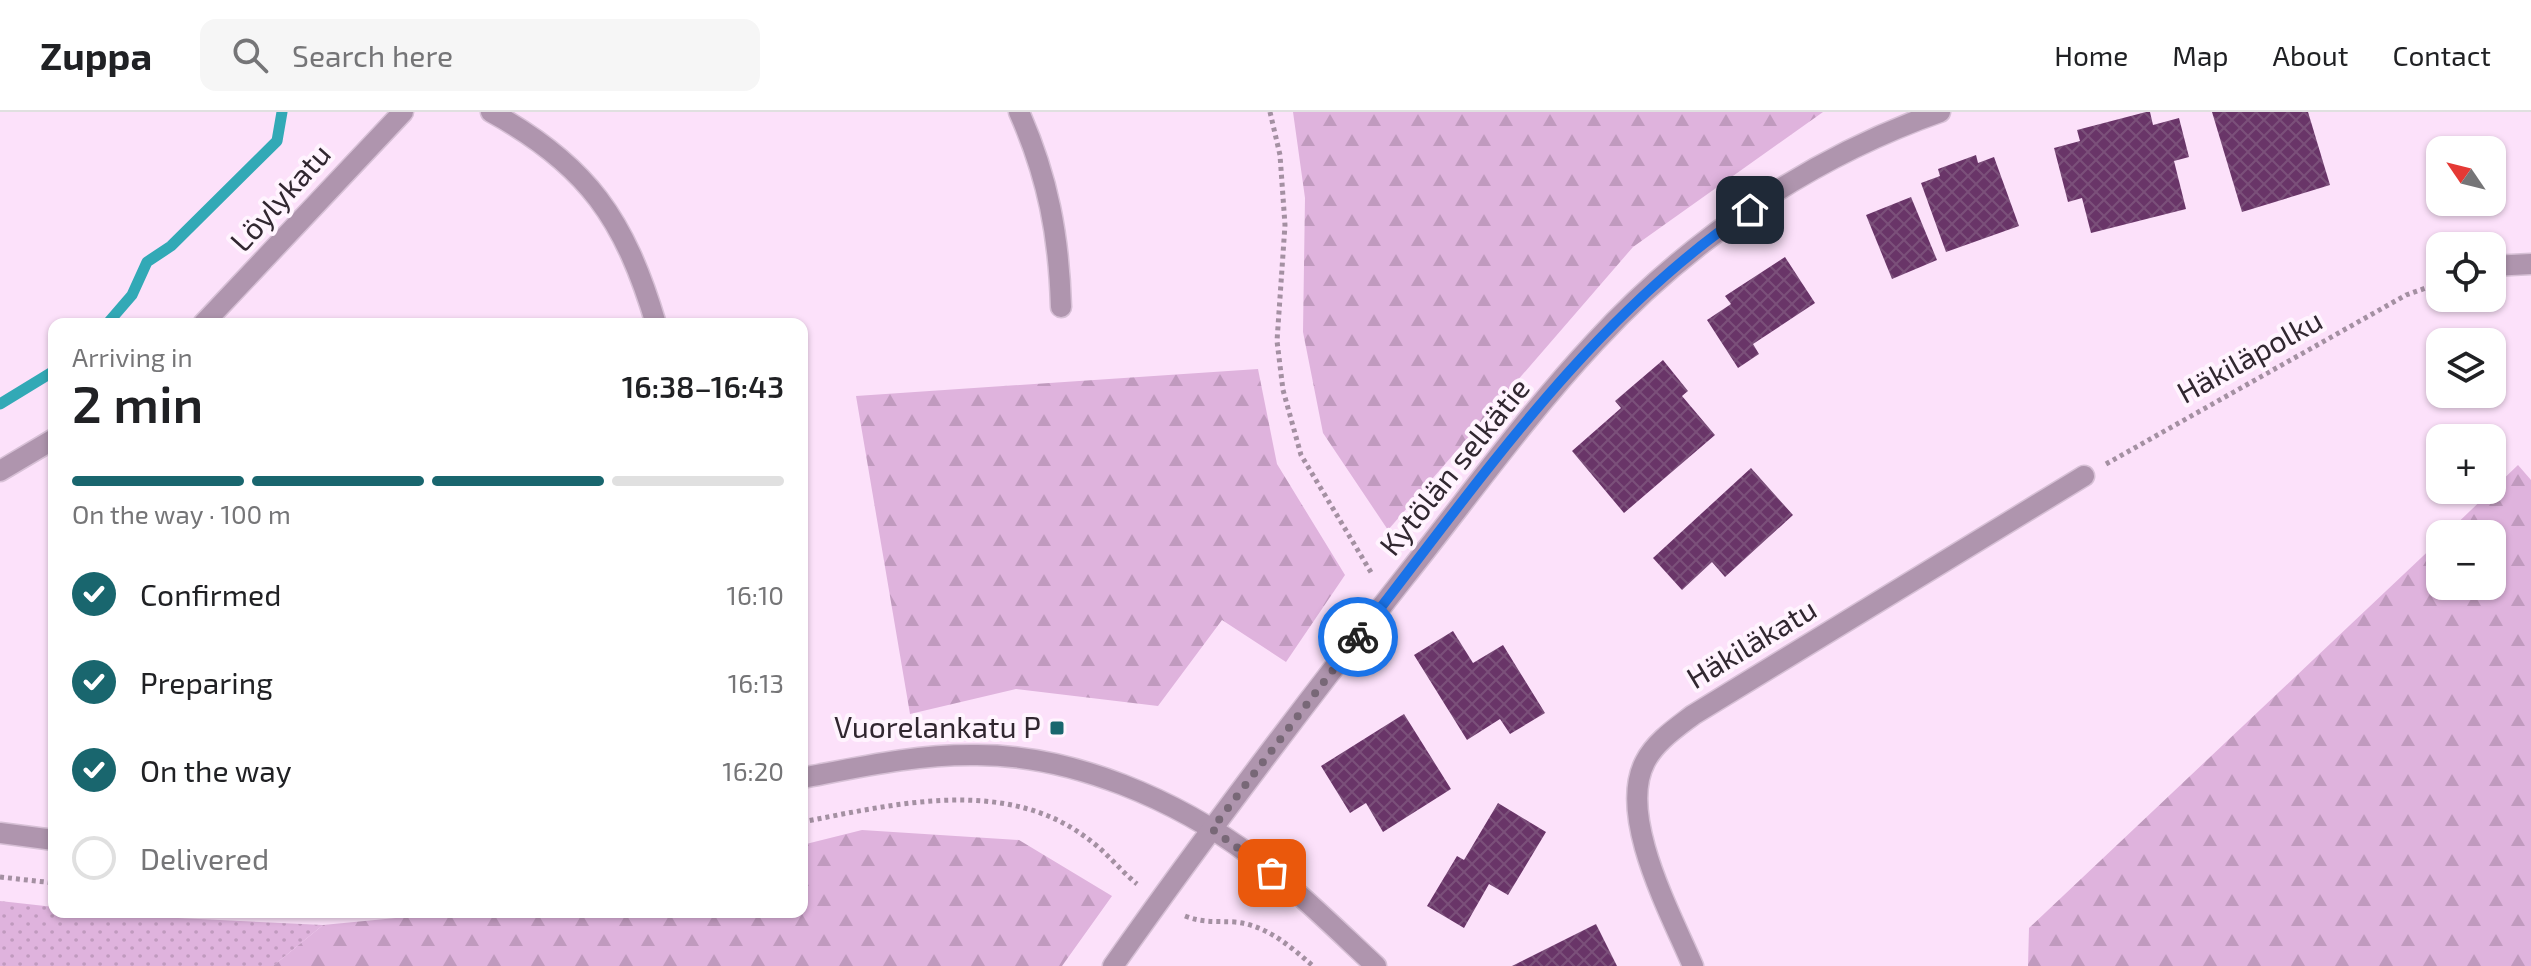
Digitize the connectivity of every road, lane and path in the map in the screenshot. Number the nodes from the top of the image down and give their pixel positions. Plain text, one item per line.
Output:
1 (403, 112) edge
2 (491, 112) edge
3 (1019, 112) edge
4 (1270, 112) edge
5 (1940, 112) edge
6 (2531, 264) edge
7 (2506, 265) edge
8 (2426, 288) edge
9 (1061, 307) dead end
10 (209, 318) edge
11 (654, 318) edge
12 (48, 443) edge
13 (0, 471) edge
14 (2084, 476) joint
15 (1390, 597) junction
16 (808, 777) edge
17 (808, 821) edge
18 (1212, 829) junction
19 (0, 833) edge
20 (48, 839) edge
21 (0, 877) edge
22 (48, 882) edge
23 (1158, 901) junction
24 (1113, 966) edge
25 (1313, 966) edge
26 (1376, 966) edge
27 (1693, 966) edge

1 - 10 street, Löylykatu
2 - 11 street
3 - 9 street
4 - 15 path
5 - 15 street, Kytölän selkätie
6 - 7 street
8 - 14 path, Häkiläpolku
12 - 13 street
14 - 27 street, Häkiläkatu
15 - 18 street, Kytölän selkätie
16 - 18 street
17 - 23 path
18 - 23 street, Kytölän selkätie
18 - 26 street
19 - 20 street
21 - 22 path
23 - 24 street, Kytölän selkätie
23 - 25 path

